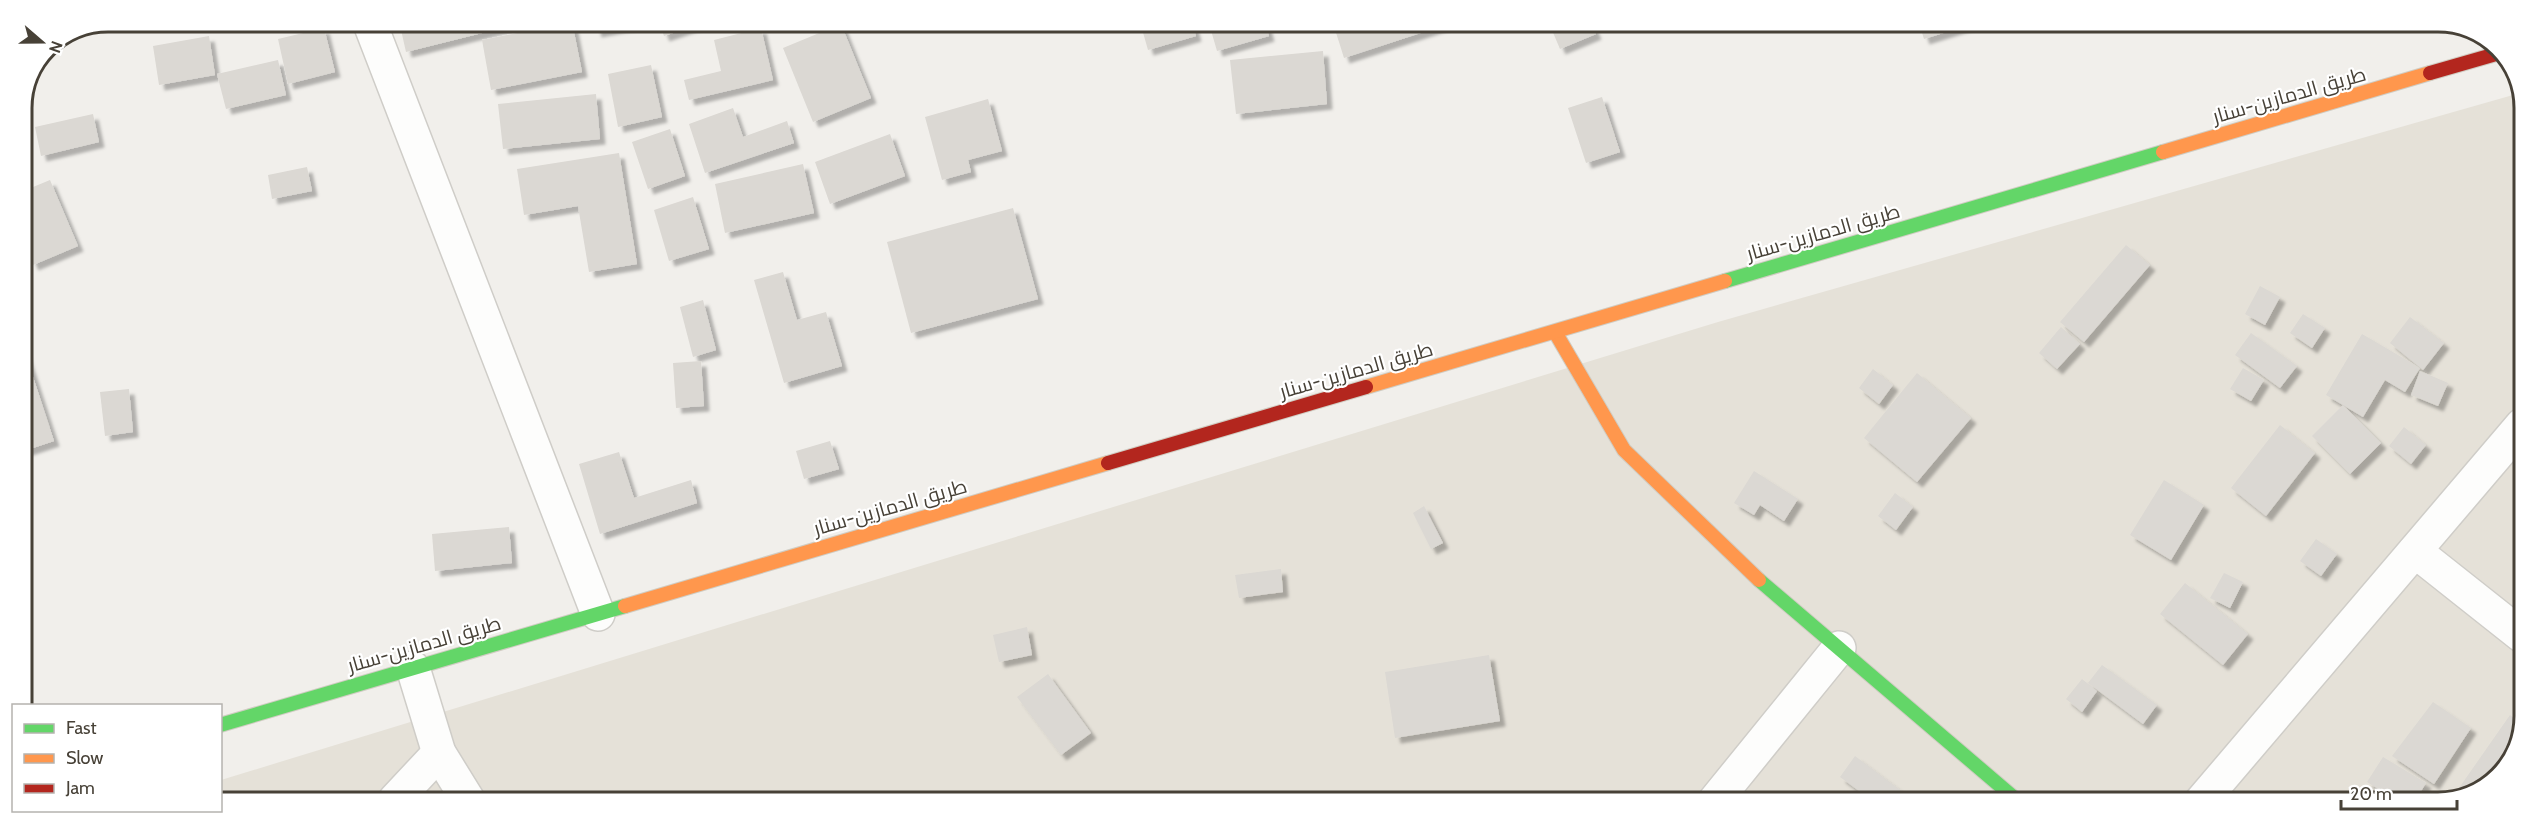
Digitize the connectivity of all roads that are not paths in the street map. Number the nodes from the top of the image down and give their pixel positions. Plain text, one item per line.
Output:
1 (373, 32) edge
2 (2493, 55) edge
3 (1555, 332) junction
4 (2514, 435) edge
5 (2415, 551) junction
6 (598, 614) junction
7 (2514, 629) edge
8 (1839, 648) junction
9 (413, 668) junction
10 (222, 724) edge
11 (439, 753) junction
12 (402, 792) edge
13 (463, 792) edge
14 (1722, 792) edge
15 (2007, 792) edge
16 (2209, 792) edge

1 - 6 street
2 - 3 main road, طريق الدمازين-سنار
3 - 6 main road, طريق الدمازين-سنار
3 - 8 main road
4 - 5 street
5 - 7 street
5 - 16 street
6 - 9 main road, طريق الدمازين-سنار
8 - 14 street
8 - 15 main road
9 - 10 main road, طريق الدمازين-سنار
9 - 11 street
11 - 12 street
11 - 13 street

